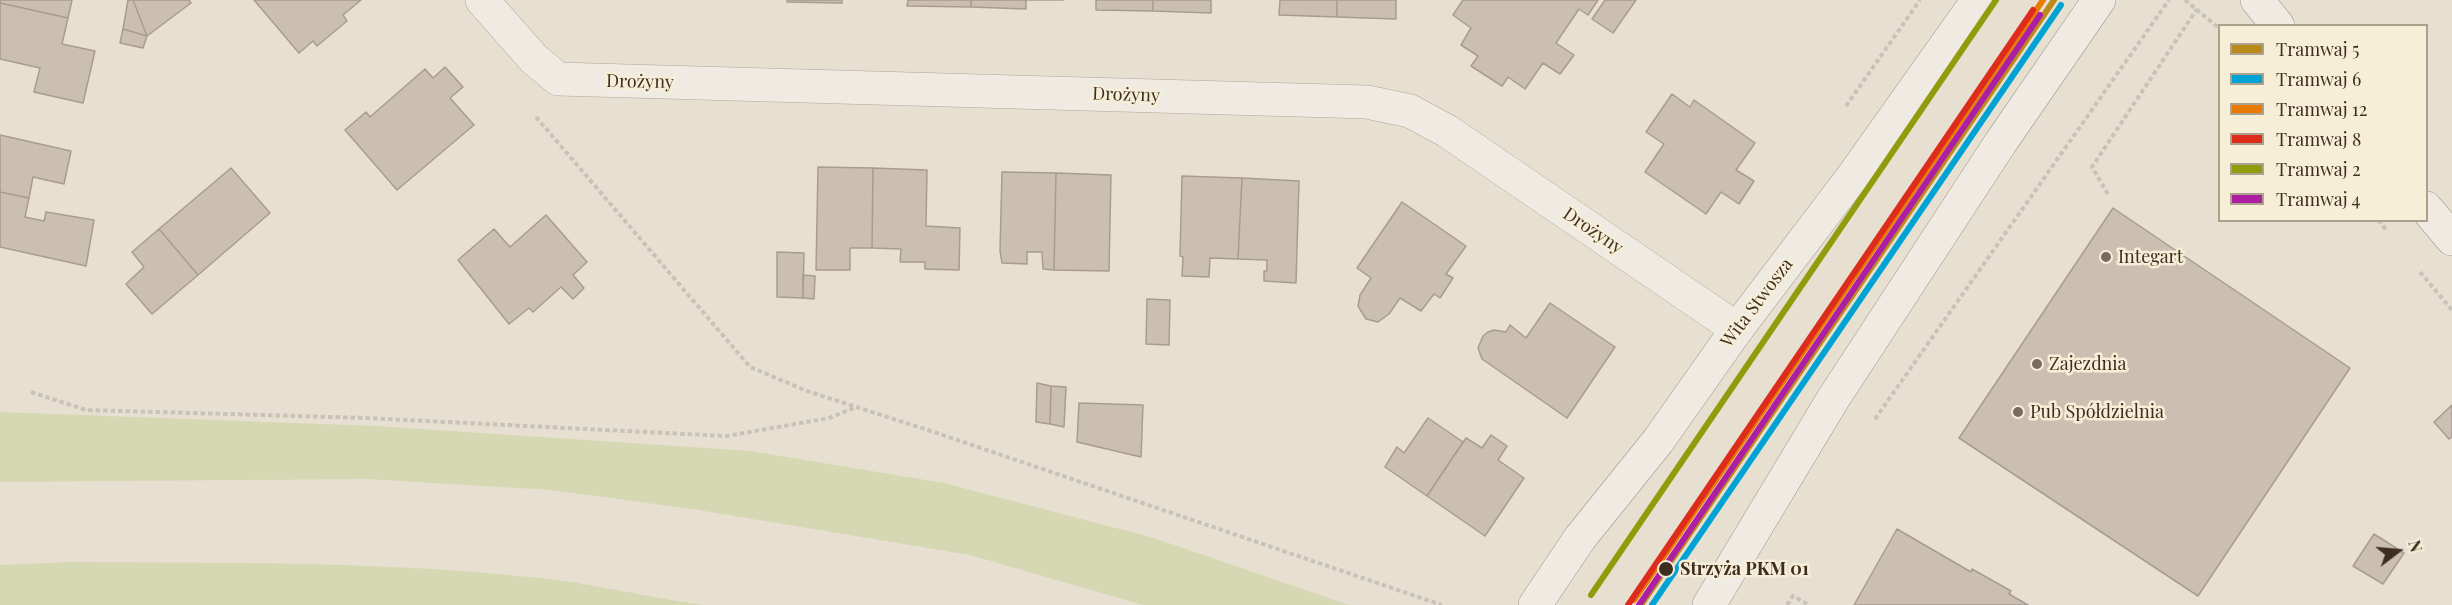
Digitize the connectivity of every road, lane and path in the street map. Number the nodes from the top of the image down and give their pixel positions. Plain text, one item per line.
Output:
1 (482, 0) edge
2 (1978, 0) edge
3 (2099, 0) edge
4 (2169, 0) edge
5 (2186, 0) edge
6 (2257, 0) edge
7 (2197, 9) junction
8 (2276, 24) edge
9 (2218, 27) edge
10 (531, 111) dead end
11 (2108, 195) dead end
12 (2428, 209) edge
13 (2452, 239) edge
14 (1737, 329) junction
15 (32, 392) dead end
16 (854, 408) junction
17 (1872, 424) dead end
18 (1442, 605) edge
19 (1535, 605) edge
20 (1709, 605) edge
21 (1787, 605) edge
22 (1809, 605) edge

1 - 14 street, Drożyny
2 - 14 street, Wita Stwosza
3 - 20 street
4 - 17 path
5 - 7 path
6 - 8 street
7 - 9 path
7 - 11 path
10 - 16 path
12 - 13 street
14 - 19 street, Wita Stwosza
15 - 16 path
16 - 18 path
21 - 22 path

